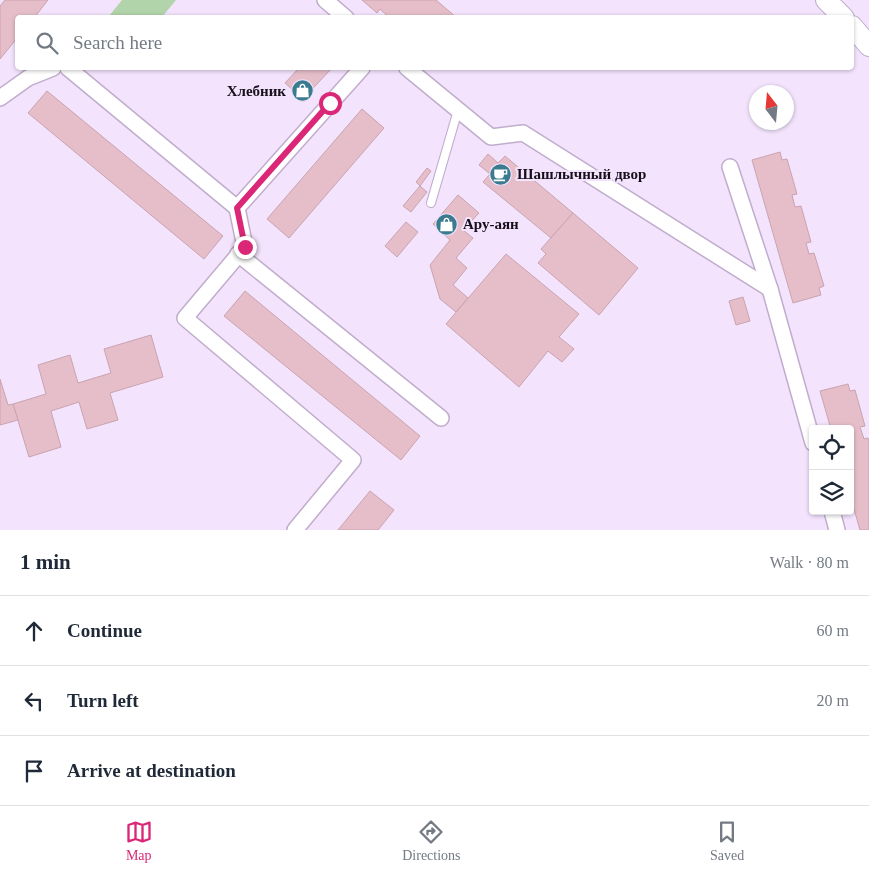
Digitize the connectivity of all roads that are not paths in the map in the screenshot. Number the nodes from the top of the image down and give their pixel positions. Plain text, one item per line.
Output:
1 (325, 0) edge
2 (826, 0) edge
3 (342, 15) edge
4 (841, 15) edge
5 (854, 28) edge
6 (869, 46) edge
7 (48, 70) edge
8 (70, 70) edge
9 (360, 70) edge
10 (409, 70) edge
11 (0, 98) edge
12 (458, 110) junction
13 (730, 167) dead end
14 (431, 203) dead end
15 (237, 208) junction
16 (238, 254) junction
17 (770, 289) junction
18 (441, 418) dead end
19 (809, 429) edge
20 (833, 515) edge
21 (295, 530) edge
22 (837, 530) edge

1 - 3 street
2 - 4 main road
5 - 6 main road
7 - 11 street
8 - 15 street
9 - 15 street
10 - 12 street
12 - 14 lane
12 - 17 street
13 - 17 street
15 - 16 street
16 - 18 street
16 - 21 street
17 - 19 street
20 - 22 street

